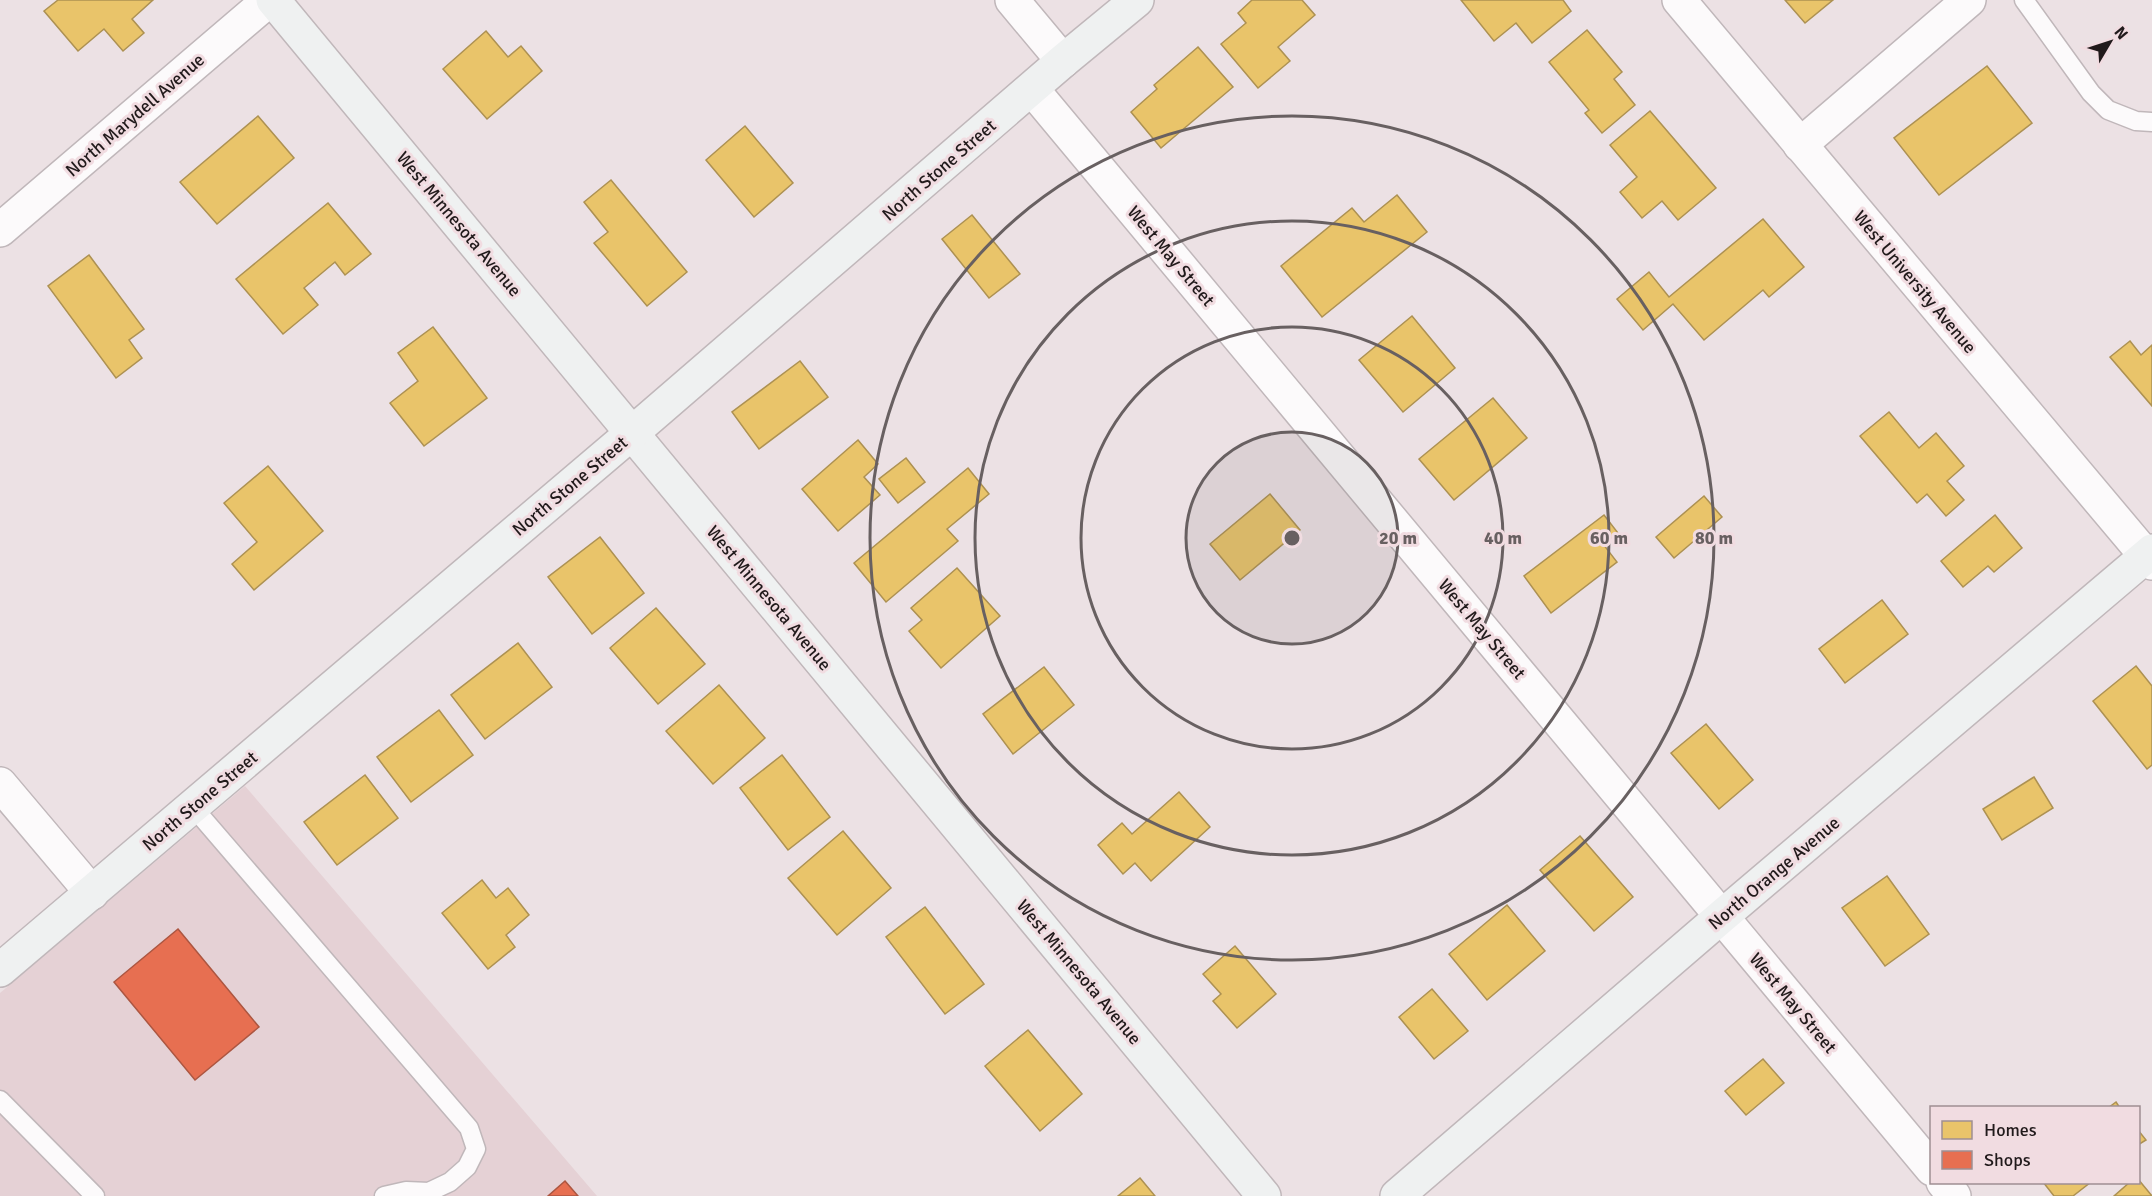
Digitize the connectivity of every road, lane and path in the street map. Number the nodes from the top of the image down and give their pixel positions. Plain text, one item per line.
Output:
1 (271, 0) edge
2 (1012, 0) edge
3 (1137, 0) edge
4 (1679, 0) edge
5 (1969, 0) edge
6 (2024, 0) edge
7 (1063, 61) junction
8 (1032, 89) junction
9 (2152, 122) edge
10 (1800, 145) junction
11 (0, 231) edge
12 (632, 433) junction
13 (2150, 557) edge
14 (0, 784) edge
15 (193, 807) junction
16 (92, 893) junction
17 (1721, 917) junction
18 (0, 970) edge
19 (0, 1100) edge
20 (1930, 1167) edge
21 (1945, 1184) edge
22 (95, 1196) edge
23 (384, 1196) edge
24 (1264, 1196) edge
25 (1397, 1196) edge
26 (1954, 1196) edge

1 - 11 street, North Marydell Avenue
1 - 12 street, West Minnesota Avenue
2 - 7 street
3 - 7 street, North Stone Street
4 - 10 street, West University Avenue
5 - 10 street
6 - 9 lane
7 - 8 street, North Stone Street
8 - 12 street, North Stone Street
8 - 17 street, West May Street
10 - 13 street, West University Avenue
12 - 15 street, North Stone Street
12 - 24 street, West Minnesota Avenue
13 - 17 street, North Orange Avenue
14 - 16 street
15 - 16 street, North Stone Street
15 - 23 lane
16 - 18 street, North Stone Street
17 - 20 street, West May Street
17 - 25 street, North Orange Avenue
19 - 22 lane
21 - 26 street

